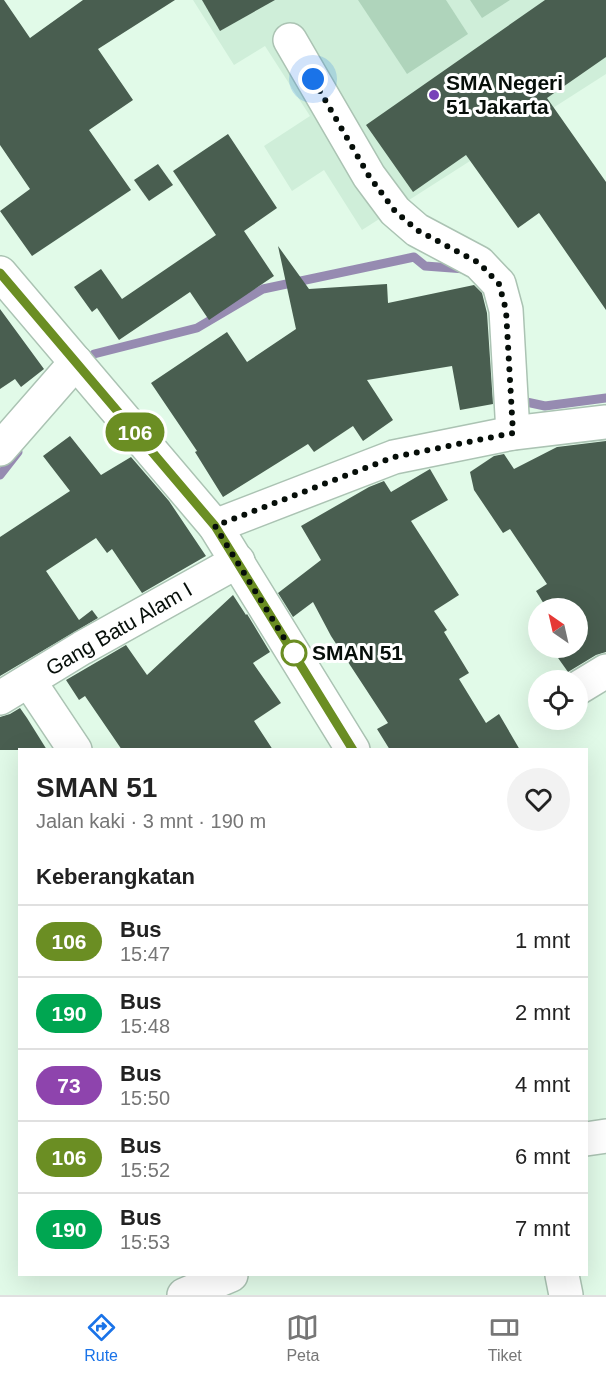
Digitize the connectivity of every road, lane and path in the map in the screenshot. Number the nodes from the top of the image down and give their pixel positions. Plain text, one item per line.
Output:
1 (290, 40) dead end
2 (0, 273) edge
3 (84, 372) junction
4 (511, 411) junction
5 (606, 422) edge
6 (0, 449) edge
7 (215, 526) junction
8 (238, 561) junction
9 (606, 671) edge
10 (29, 681) junction
11 (588, 682) edge
12 (0, 698) edge
13 (341, 746) edge
14 (74, 748) edge
15 (606, 1136) edge
16 (588, 1139) edge
17 (229, 1276) edge
18 (562, 1276) edge
19 (184, 1295) edge
20 (566, 1295) edge

1 - 4 street
2 - 3 street
3 - 6 street
3 - 7 street
4 - 5 street
4 - 7 street
7 - 8 street
8 - 10 street, Gang Batu Alam I
8 - 13 street
9 - 11 street
10 - 12 street, Gang Batu Alam I
10 - 14 street
15 - 16 street
17 - 19 street
18 - 20 street

